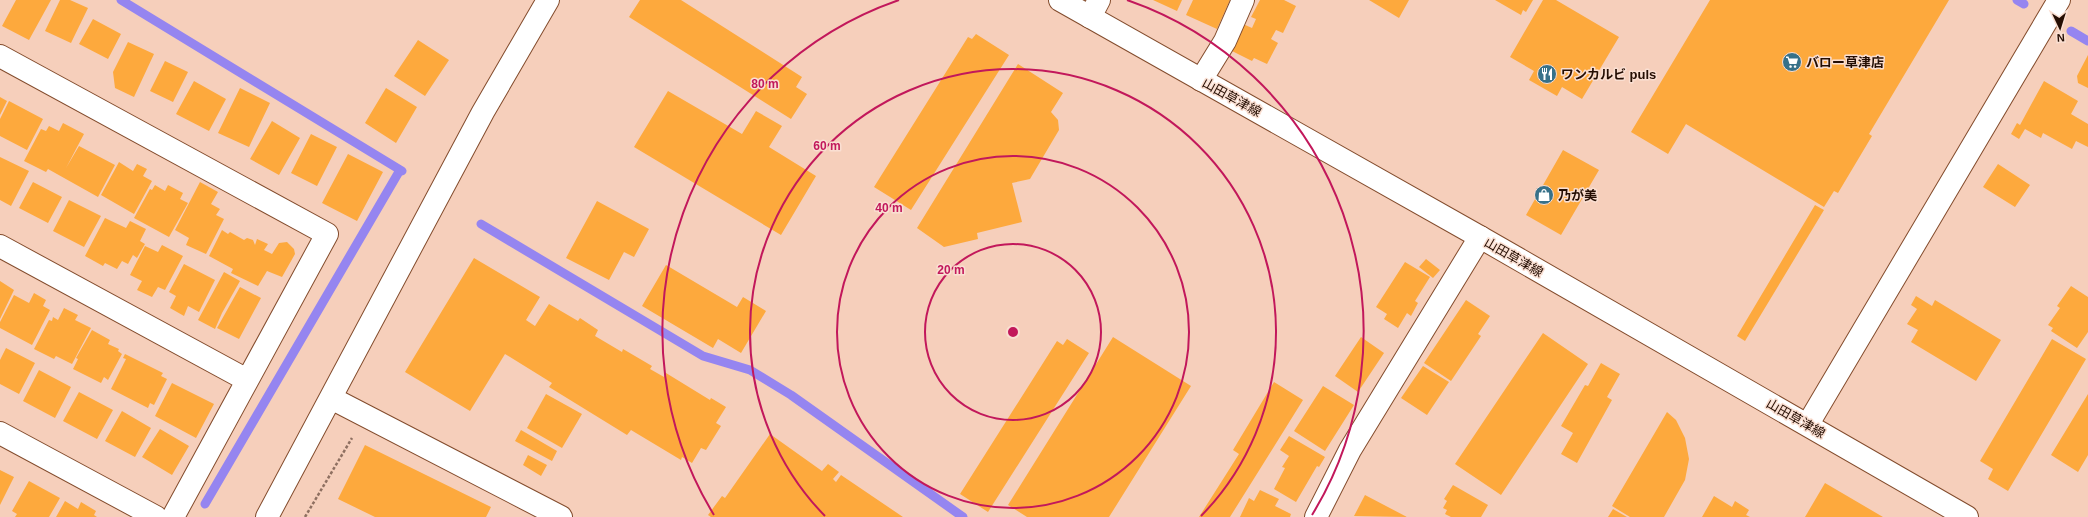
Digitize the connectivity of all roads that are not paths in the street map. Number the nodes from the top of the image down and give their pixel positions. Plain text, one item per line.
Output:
1 (548, 0) edge
2 (1060, 0) edge
3 (1243, 0) edge
4 (2057, 1) edge
5 (1094, 8) edge
6 (0, 56) edge
7 (1201, 80) junction
8 (1480, 237) junction
9 (0, 246) edge
10 (247, 380) junction
11 (331, 398) junction
12 (1808, 424) junction
13 (0, 433) edge
14 (156, 517) edge
15 (172, 517) edge
16 (267, 517) edge
17 (561, 517) edge
18 (1316, 517) edge
19 (1967, 517) edge

1 - 11 street
2 - 5 street, 山田草津線
3 - 7 street
4 - 12 street
5 - 7 street, 山田草津線
6 - 10 street
7 - 8 street, 山田草津線
8 - 12 street, 山田草津線
8 - 18 street
9 - 10 street
10 - 15 street
11 - 16 street
11 - 17 street
12 - 19 street, 山田草津線
13 - 14 street

